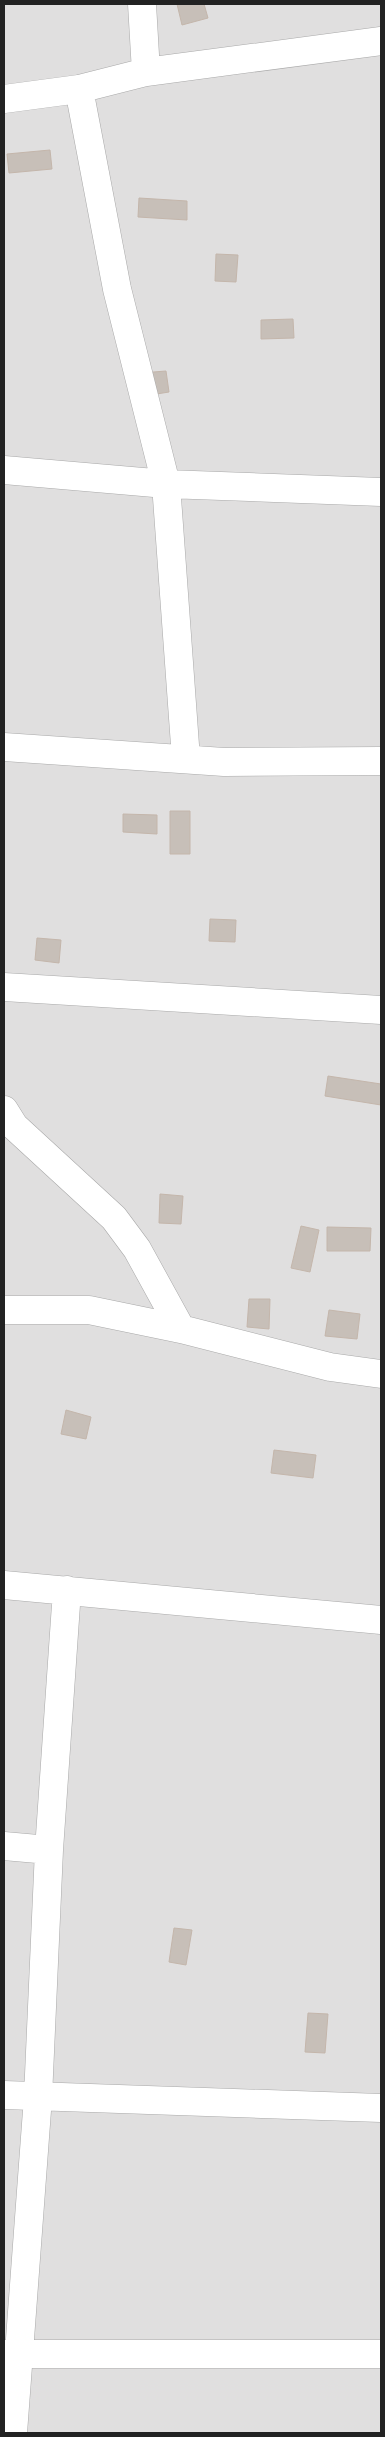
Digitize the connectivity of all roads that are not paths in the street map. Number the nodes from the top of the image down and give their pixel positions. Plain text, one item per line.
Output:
1 (142, 4) edge
2 (381, 41) edge
3 (146, 72) junction
4 (79, 89) junction
5 (4, 99) edge
6 (4, 470) edge
7 (166, 484) junction
8 (381, 492) edge
9 (4, 747) edge
10 (186, 759) junction
11 (381, 761) edge
12 (4, 987) edge
13 (381, 1010) edge
14 (4, 1110) edge
15 (4, 1310) edge
16 (181, 1329) junction
17 (381, 1374) edge
18 (4, 1585) edge
19 (67, 1590) junction
20 (381, 1620) edge
21 (4, 1846) edge
22 (49, 1850) junction
23 (4, 2095) edge
24 (38, 2097) junction
25 (381, 2108) edge
26 (12, 2354) edge
27 (381, 2354) edge
28 (13, 2433) edge

1 - 3 street
2 - 3 street
3 - 4 street
4 - 5 street
4 - 7 street
6 - 7 street
7 - 8 street
7 - 10 street
9 - 10 street
10 - 11 street
12 - 13 street
14 - 16 street
15 - 16 street
16 - 17 street
18 - 19 street
19 - 20 street
19 - 22 street
21 - 22 street
22 - 24 street
23 - 24 street
24 - 25 street
24 - 26 street
26 - 27 street
26 - 28 street

